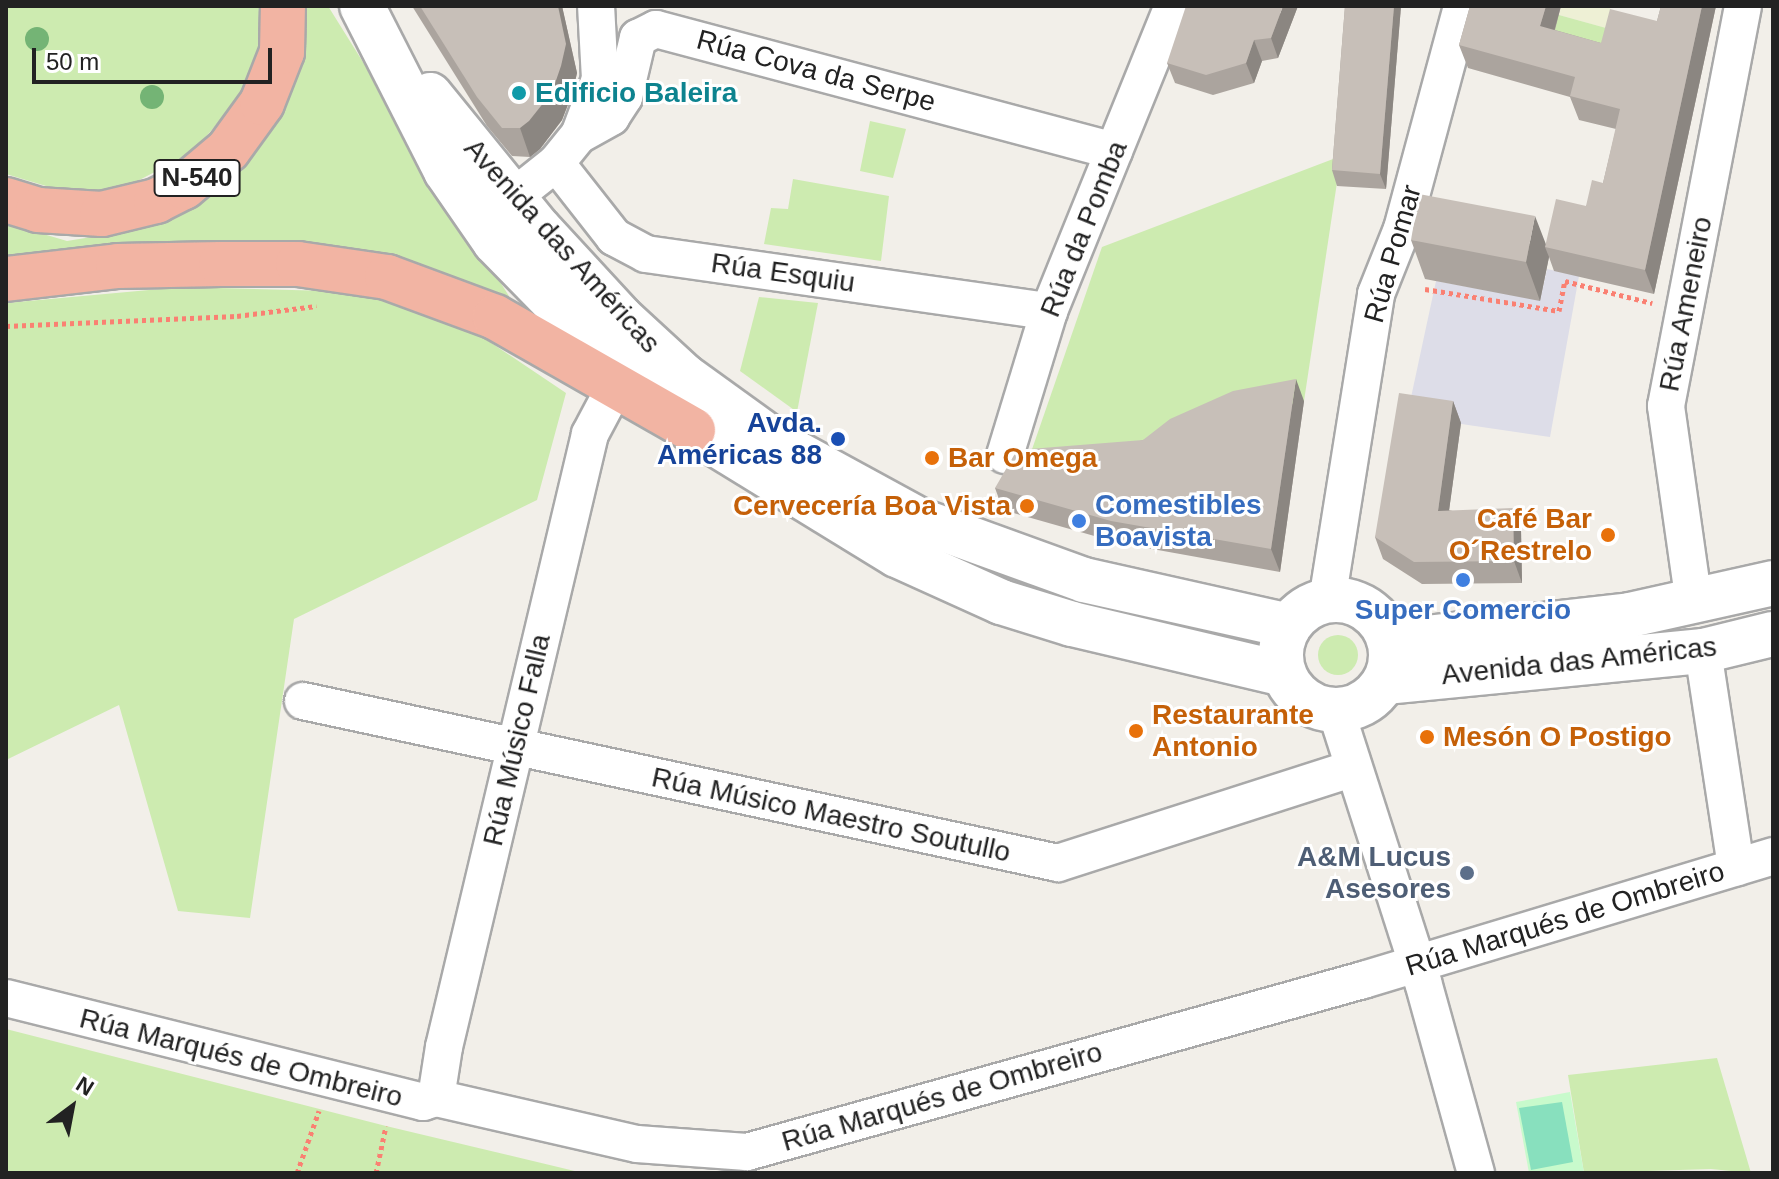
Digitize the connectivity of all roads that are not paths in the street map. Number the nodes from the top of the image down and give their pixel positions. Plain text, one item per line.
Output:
1 (283, 6) edge
2 (362, 6) edge
3 (596, 6) edge
4 (1173, 6) edge
5 (1462, 6) edge
6 (1743, 6) edge
7 (392, 65) junction
8 (579, 135) junction
9 (1114, 151) junction
10 (556, 163) junction
11 (512, 198) junction
12 (6, 200) edge
13 (6, 279) edge
14 (1049, 311) junction
15 (615, 387) junction
16 (693, 430) junction
17 (1005, 455) dead end
18 (1773, 583) edge
19 (1327, 601) junction
20 (1694, 603) junction
21 (1289, 626) junction
22 (1773, 634) edge
23 (1703, 651) junction
24 (1387, 662) junction
25 (1284, 674) junction
26 (303, 701) dead end
27 (1336, 711) junction
28 (515, 748) junction
29 (1351, 769) junction
30 (1773, 856) edge
31 (1736, 867) junction
32 (1416, 965) junction
33 (6, 998) edge
34 (436, 1098) junction
35 (1476, 1173) edge

1 - 12 highway, N-540
2 - 7 street, Avenida das Américas
2 - 11 street, Avenida das Américas
3 - 8 street
4 - 9 street, Rúa da Pomba
5 - 19 street, Rúa Pomar
6 - 20 street, Rúa Ameneiro
7 - 11 street
7 - 16 street, Avenida das Américas
8 - 9 street, Rúa Cova da Serpe
8 - 10 street
9 - 14 street, Rúa da Pomba
10 - 11 street
10 - 14 street, Rúa Esquiu
11 - 21 street, Avenida das Américas
13 - 15 highway
14 - 17 street, Rúa da Pomba
15 - 16 highway
15 - 28 street, Rúa Músico Falla
16 - 25 street, Avenida das Américas
18 - 20 street, Avenida das Américas
19 - 21 street
19 - 24 street
20 - 24 street, Avenida das Américas
21 - 25 street
22 - 23 street, Avenida das Américas
23 - 24 street, Avenida das Américas
23 - 31 street
24 - 27 street
25 - 27 street
26 - 28 street, Rúa Músico Maestro Soutullo
27 - 29 street
28 - 29 street, Rúa Músico Maestro Soutullo
28 - 34 street, Rúa Músico Falla
29 - 32 street
30 - 31 street, Rúa Marqués de Ombreiro
31 - 32 street, Rúa Marqués de Ombreiro
32 - 34 street, Rúa Marqués de Ombreiro
32 - 35 street
33 - 34 street, Rúa Marqués de Ombreiro

